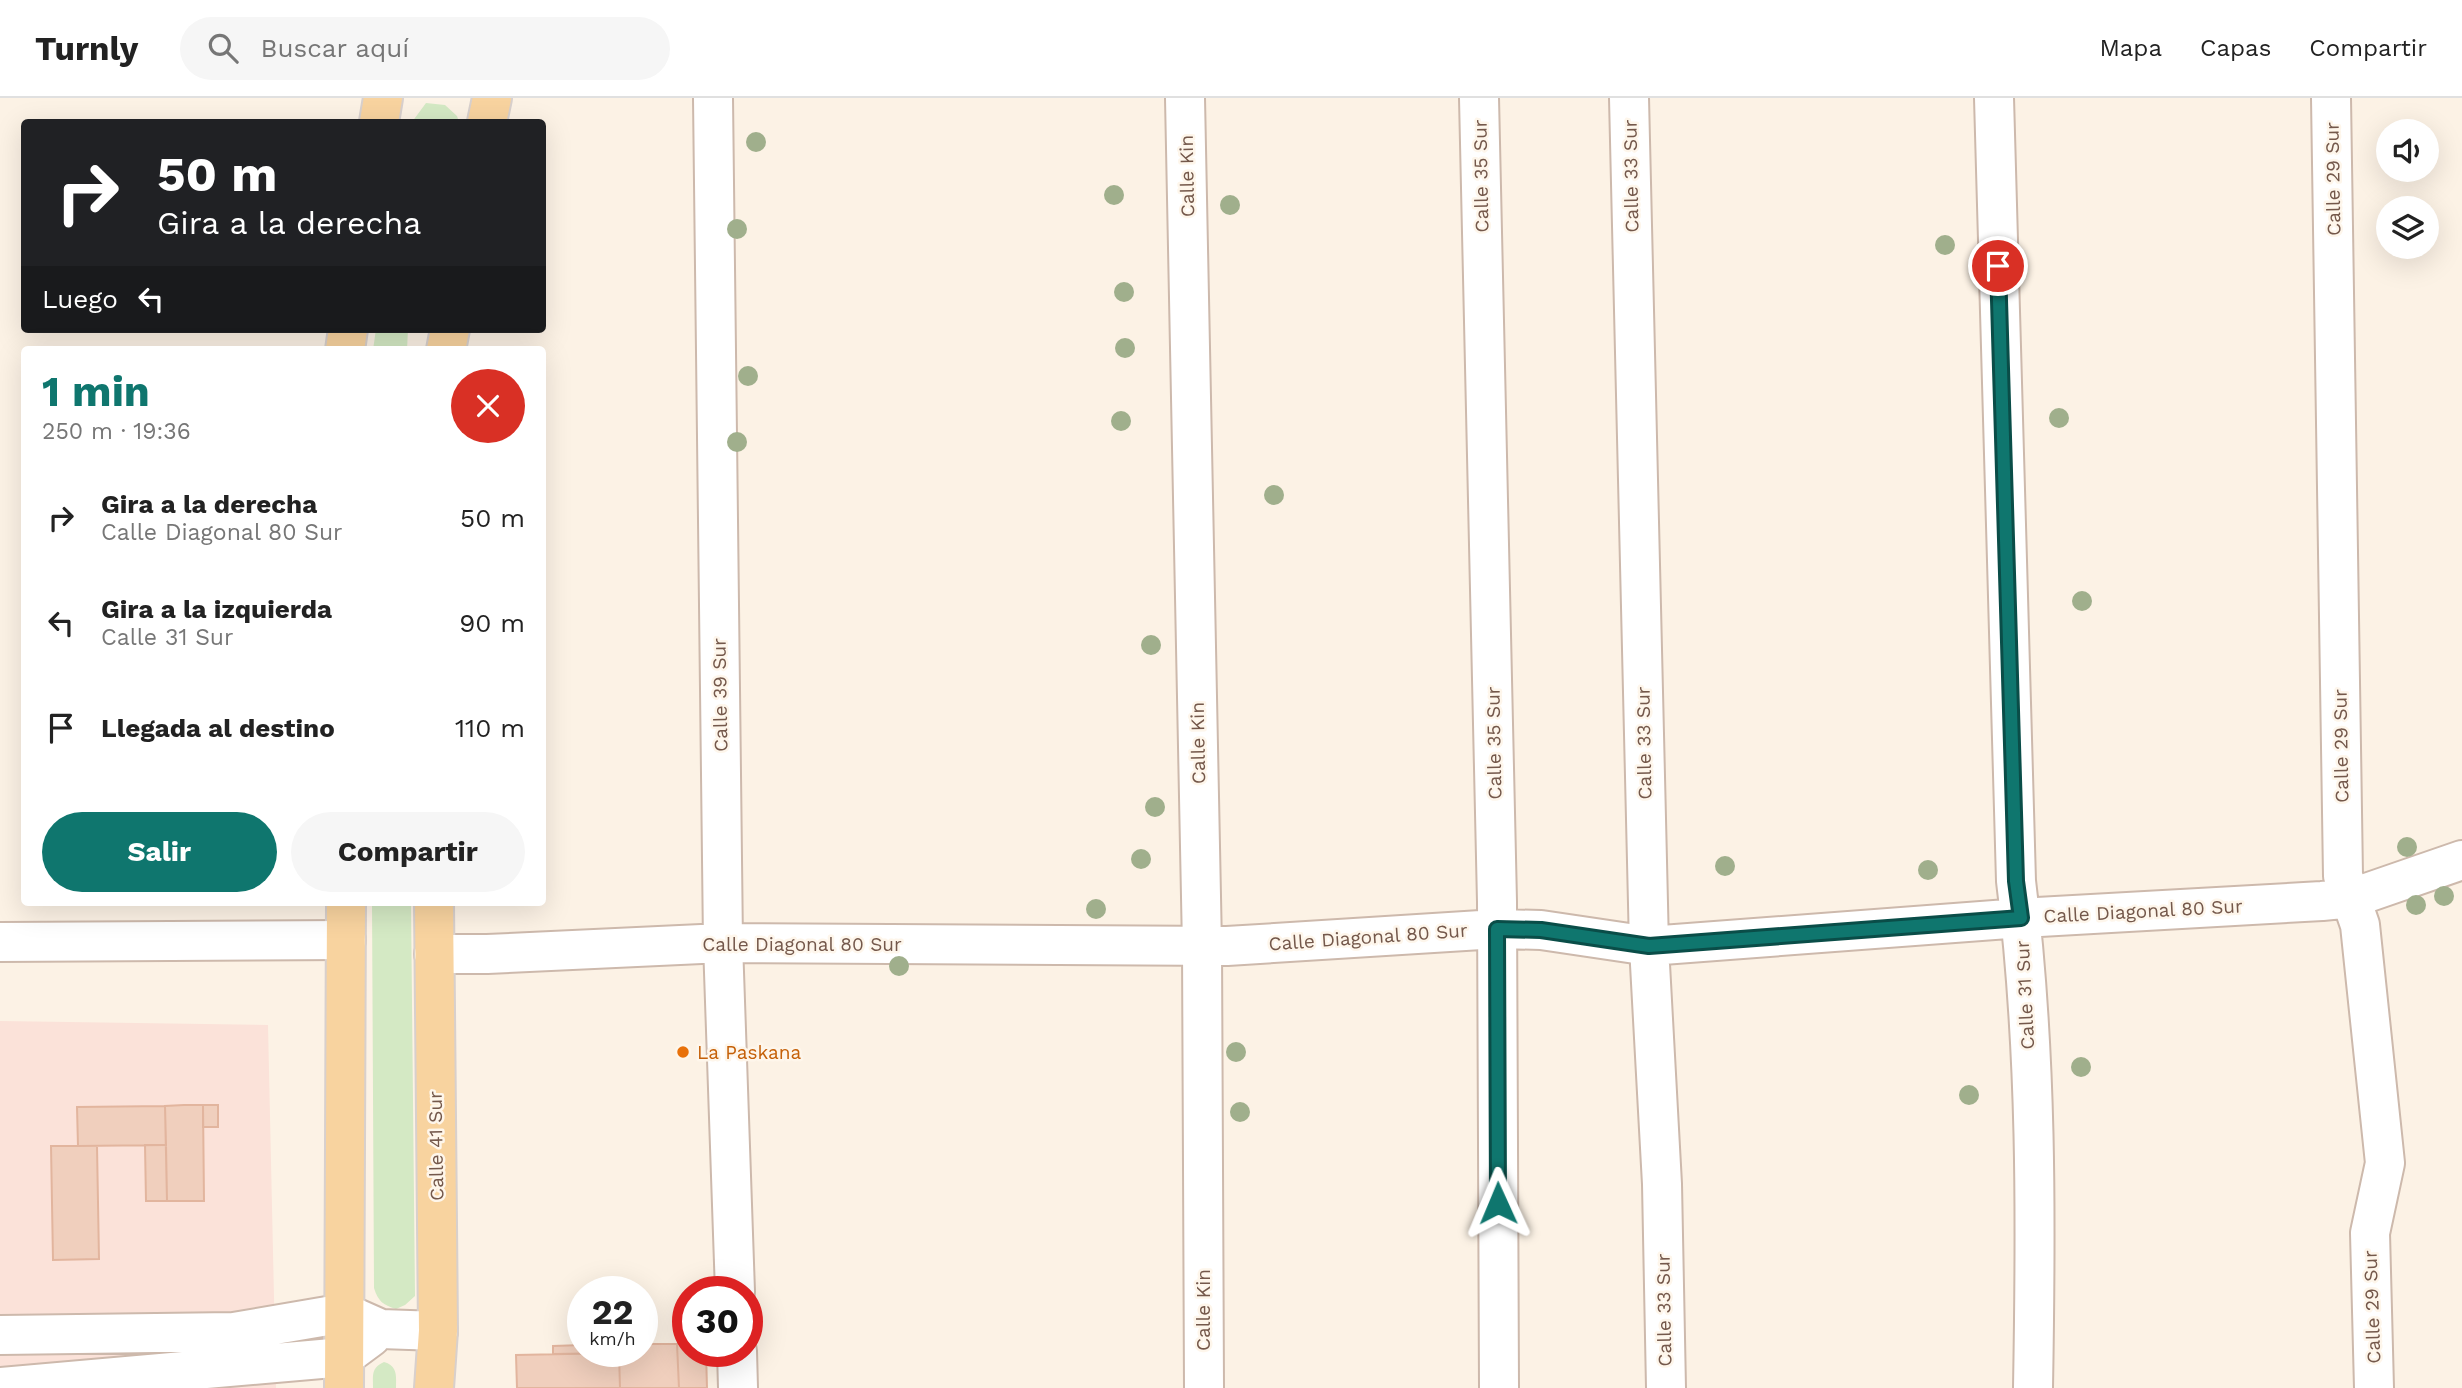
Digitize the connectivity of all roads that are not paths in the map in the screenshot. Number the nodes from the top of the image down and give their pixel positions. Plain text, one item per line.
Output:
1 (383, 98) edge
2 (492, 98) edge
3 (713, 98) edge
4 (1185, 98) edge
5 (1479, 98) edge
6 (1629, 98) edge
7 (1994, 98) edge
8 (2331, 98) edge
9 (380, 119) edge
10 (488, 119) edge
11 (2462, 860) edge
12 (2352, 898) junction
13 (346, 906) edge
14 (433, 906) edge
15 (2021, 918) junction
16 (1497, 929) junction
17 (346, 940) junction
18 (0, 942) edge
19 (723, 943) junction
20 (1202, 946) junction
21 (1649, 946) junction
22 (434, 954) junction
23 (734, 1276) edge
24 (345, 1312) junction
25 (381, 1329) junction
26 (438, 1331) junction
27 (0, 1335) edge
28 (737, 1367) edge
29 (344, 1372) edge
30 (0, 1387) edge
31 (434, 1388) edge
32 (738, 1388) edge
33 (1204, 1388) edge
34 (1499, 1388) edge
35 (1666, 1388) edge
36 (2033, 1388) edge
37 (2374, 1388) edge

1 - 9 main road
2 - 10 main road
3 - 19 street, Calle 39 Sur
4 - 20 street, Calle Kin
5 - 16 street, Calle 35 Sur
6 - 21 street, Calle 33 Sur
7 - 15 street, Calle 31 Sur
8 - 12 street, Calle 29 Sur
11 - 12 street, Calle Diagonal 80 Sur
12 - 15 street, Calle Diagonal 80 Sur
12 - 37 street, Calle 29 Sur
13 - 17 main road
14 - 22 main road, Calle 41 Sur
15 - 21 street, Calle Diagonal 80 Sur
15 - 36 street, Calle 31 Sur
16 - 20 street, Calle Diagonal 80 Sur
16 - 21 street, Calle Diagonal 80 Sur
16 - 34 street, Calle 35 Sur
17 - 18 street
17 - 24 main road
19 - 20 street, Calle Diagonal 80 Sur
19 - 22 street, Calle Diagonal 80 Sur
19 - 23 street, Calle 39 Sur
20 - 33 street, Calle Kin
21 - 35 street, Calle 33 Sur
22 - 26 main road, Calle 41 Sur
24 - 25 street
24 - 27 street
24 - 29 main road
25 - 26 street
25 - 29 street
26 - 31 main road, Calle 41 Sur
28 - 32 street
29 - 30 street

